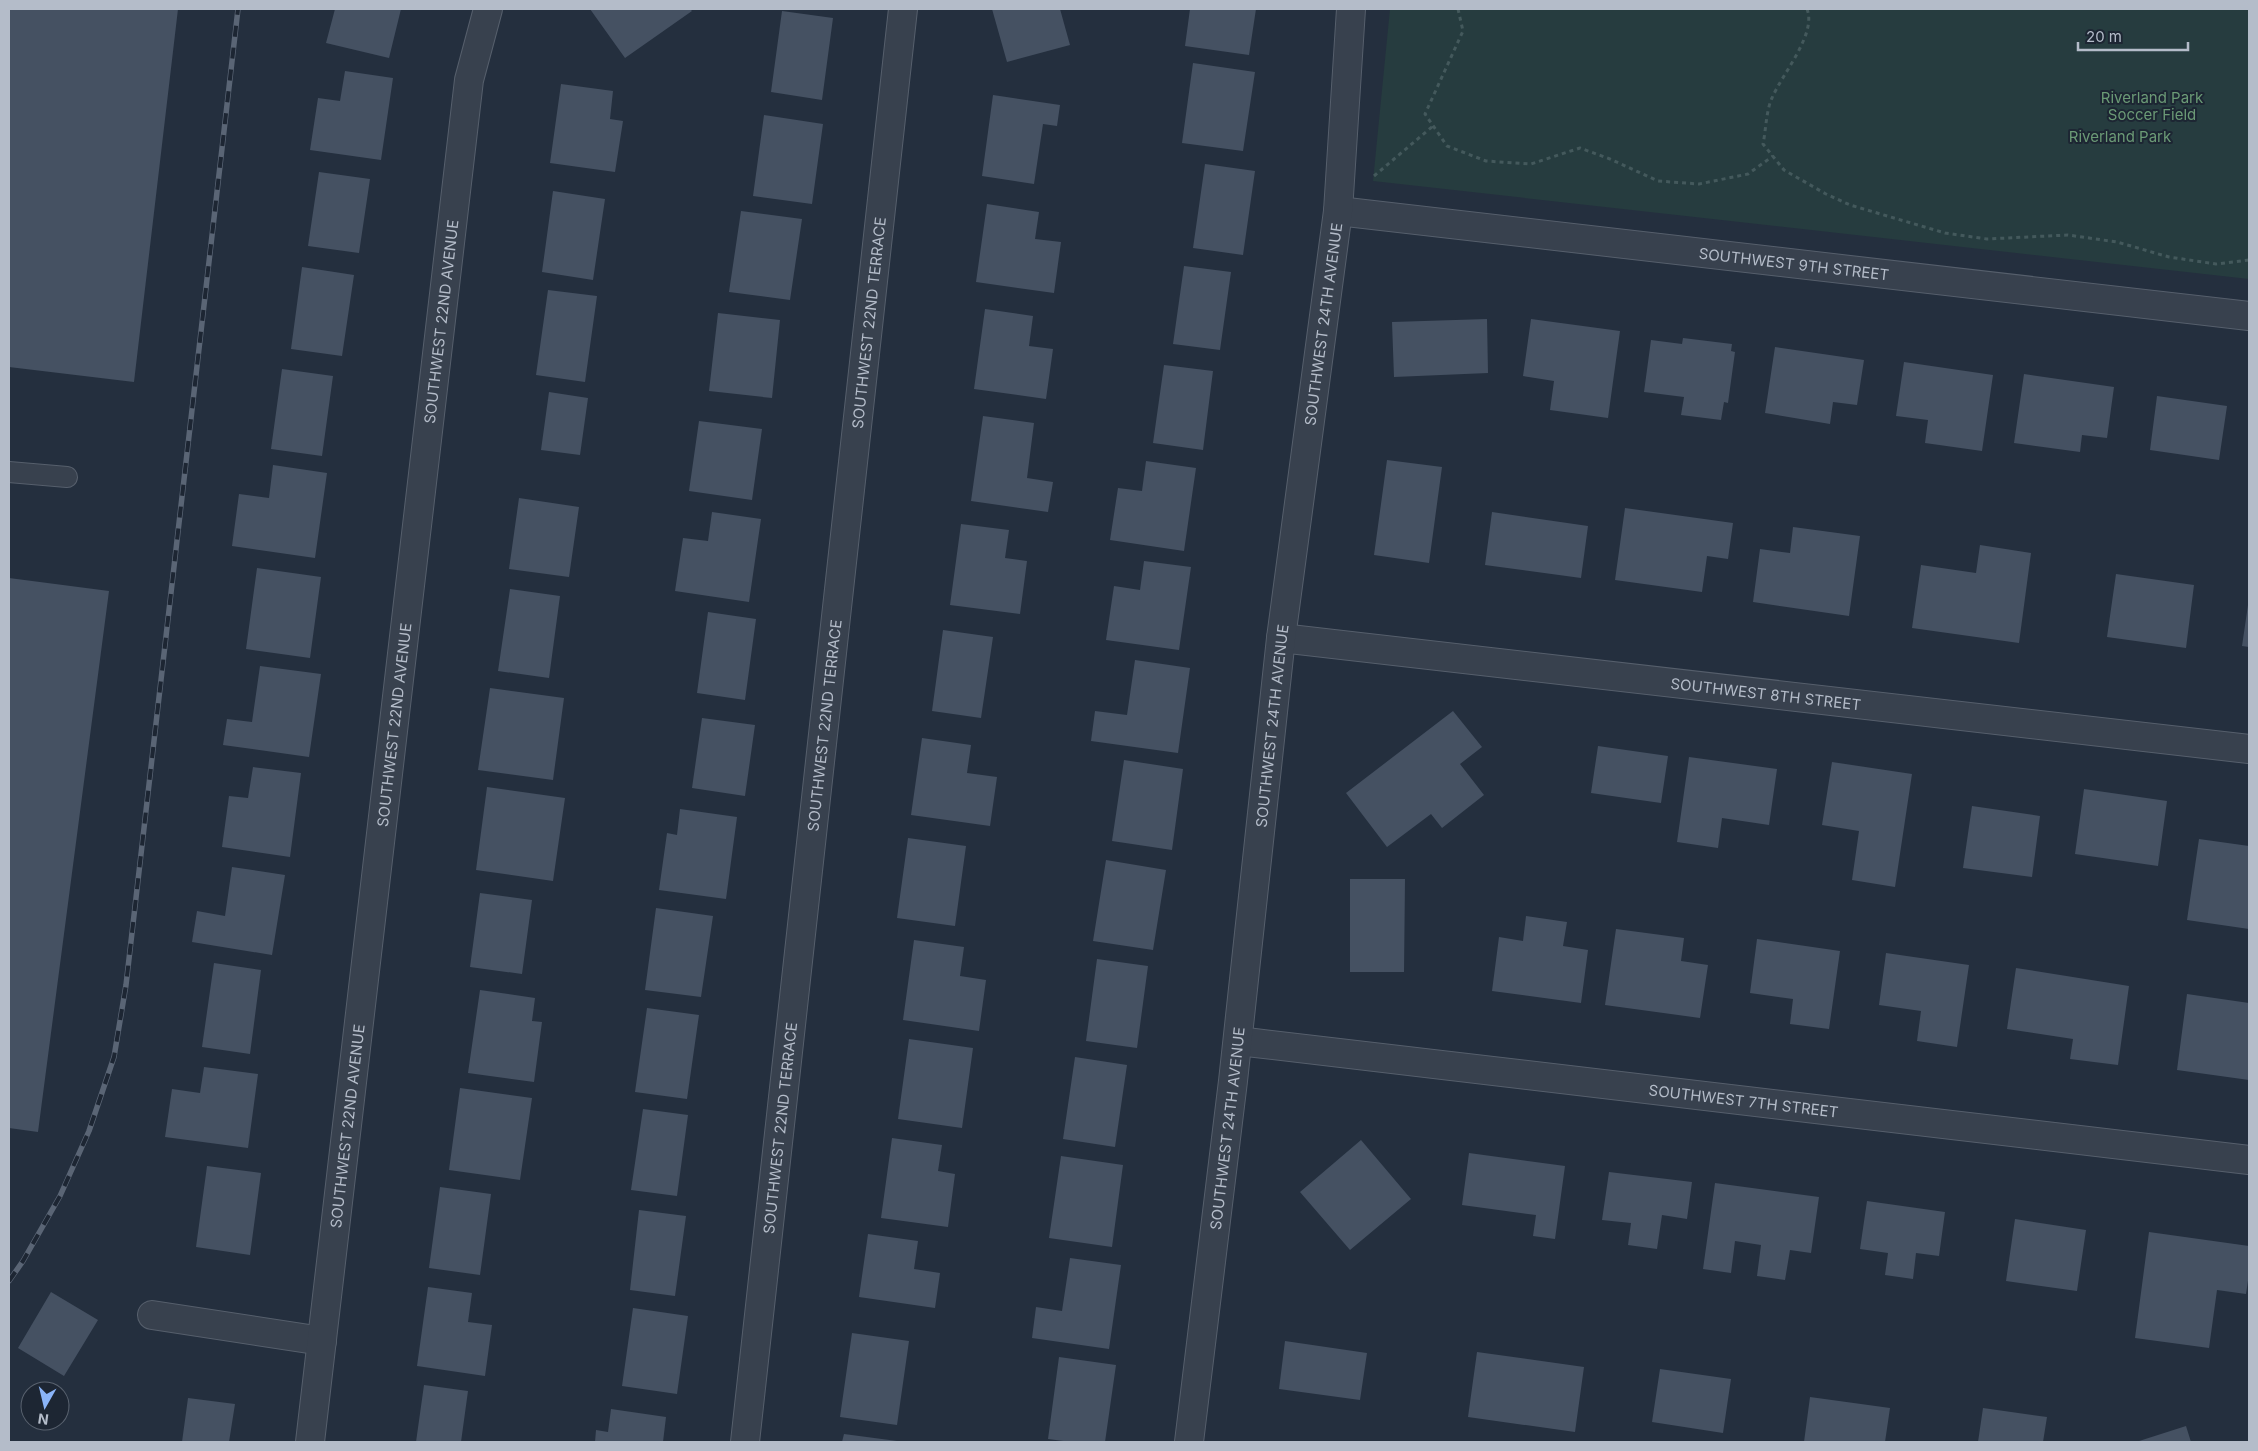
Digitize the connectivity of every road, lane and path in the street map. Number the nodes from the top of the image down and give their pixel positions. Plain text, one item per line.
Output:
1 (488, 9) edge
2 (903, 9) edge
3 (1352, 9) edge
4 (1458, 9) edge
5 (1807, 9) edge
6 (1433, 126) junction
7 (1773, 156) junction
8 (1370, 179) dead end
9 (1338, 211) junction
10 (2249, 260) edge
11 (2249, 316) edge
12 (9, 472) edge
13 (67, 478) dead end
14 (1281, 638) junction
15 (2249, 749) edge
16 (1238, 1041) junction
17 (2249, 1160) edge
18 (152, 1315) dead end
19 (322, 1341) junction
20 (310, 1442) edge
21 (745, 1442) edge
22 (1189, 1442) edge

1 - 19 street, SOUTHWEST 22ND AVENUE
2 - 21 street, SOUTHWEST 22ND TERRACE
3 - 9 street, SOUTHWEST 24TH AVENUE
4 - 6 path
5 - 7 path
6 - 7 path
6 - 8 path
7 - 10 path
9 - 11 street, SOUTHWEST 9TH STREET
9 - 14 street, SOUTHWEST 24TH AVENUE
12 - 13 lane
14 - 15 street, SOUTHWEST 8TH STREET
14 - 16 street, SOUTHWEST 24TH AVENUE
16 - 17 street, SOUTHWEST 7TH STREET
16 - 22 street, SOUTHWEST 24TH AVENUE
18 - 19 street
19 - 20 street, SOUTHWEST 22ND AVENUE

